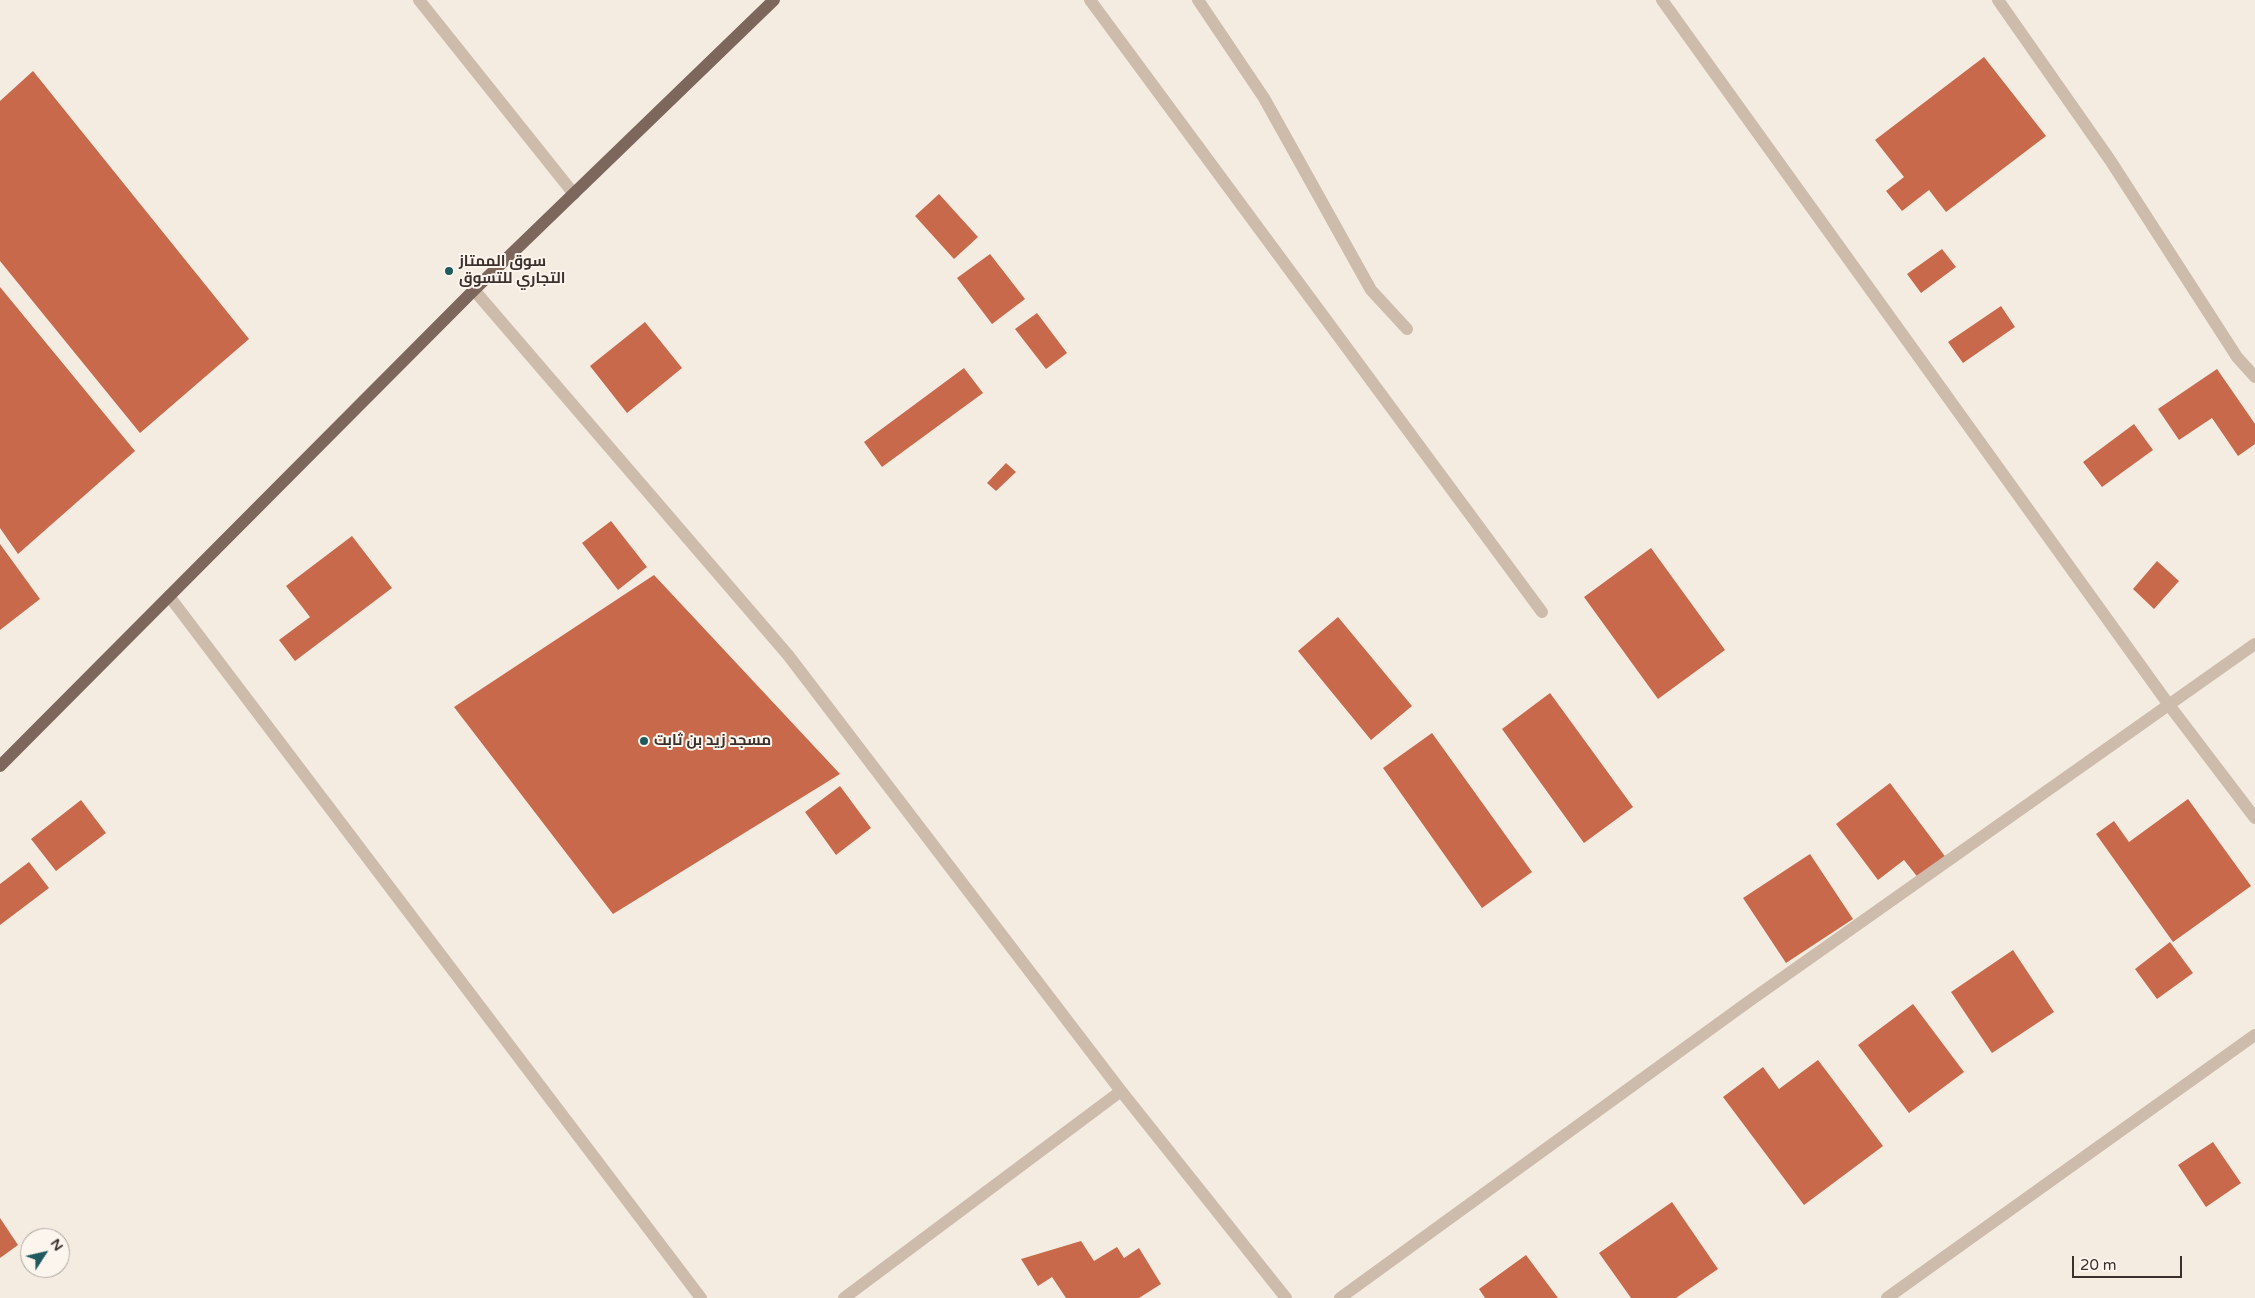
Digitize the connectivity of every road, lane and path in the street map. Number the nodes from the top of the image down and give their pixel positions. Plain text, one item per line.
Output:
1 (419, 0) edge
2 (774, 0) edge
3 (1090, 0) edge
4 (1198, 0) edge
5 (1662, 0) edge
6 (1998, 0) edge
7 (574, 194) junction
8 (474, 290) junction
9 (1407, 329) dead end
10 (2255, 377) edge
11 (170, 596) junction
12 (1542, 612) dead end
13 (2255, 644) edge
14 (2169, 705) junction
15 (0, 766) edge
16 (2255, 818) edge
17 (2255, 1035) edge
18 (1121, 1092) junction
19 (701, 1298) edge
20 (844, 1298) edge
21 (1286, 1298) edge
22 (1340, 1298) edge
23 (1887, 1298) edge

1 - 7 street
2 - 7 main road
3 - 12 street
4 - 9 street
5 - 14 street
6 - 10 street
7 - 8 main road
8 - 11 main road
8 - 18 street
11 - 15 main road
11 - 19 street
13 - 14 street
14 - 16 street
14 - 22 street
17 - 23 street
18 - 20 street
18 - 21 street

